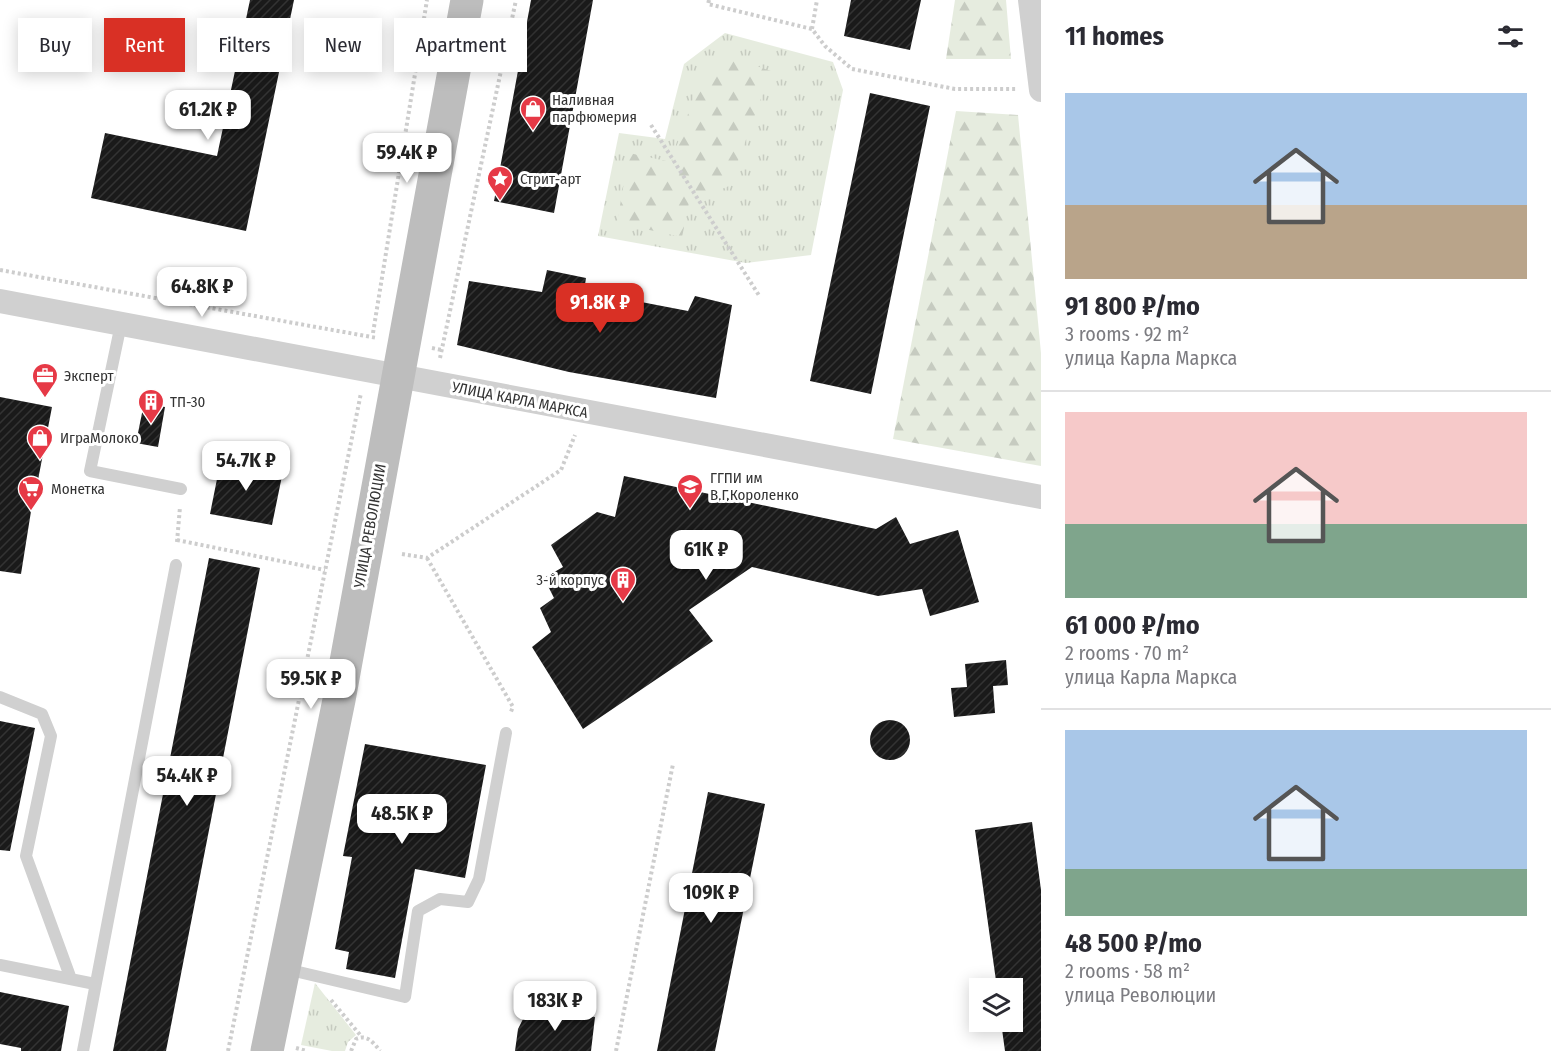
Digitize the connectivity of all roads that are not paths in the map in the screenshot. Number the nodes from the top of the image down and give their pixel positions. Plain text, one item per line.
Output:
1 (467, 0) edge
2 (1030, 0) edge
3 (1041, 89) edge
4 (0, 301) edge
5 (121, 324) junction
6 (381, 374) junction
7 (181, 489) road end
8 (1041, 497) edge
9 (176, 565) road end
10 (0, 697) edge
11 (506, 733) road end
12 (0, 965) edge
13 (297, 972) junction
14 (70, 979) junction
15 (95, 984) junction
16 (83, 1051) edge
17 (267, 1051) edge

1 - 6 street, УЛИЦА РЕВОЛЮЦИИ
2 - 3 street
4 - 5 street, УЛИЦА КАРЛА МАРКСА
5 - 6 street, УЛИЦА КАРЛА МАРКСА
5 - 7 lane
6 - 8 street, УЛИЦА КАРЛА МАРКСА
6 - 13 street, УЛИЦА РЕВОЛЮЦИИ
9 - 15 lane
10 - 14 lane
11 - 13 lane
12 - 14 lane
13 - 17 street, УЛИЦА РЕВОЛЮЦИИ
14 - 15 lane
15 - 16 lane

